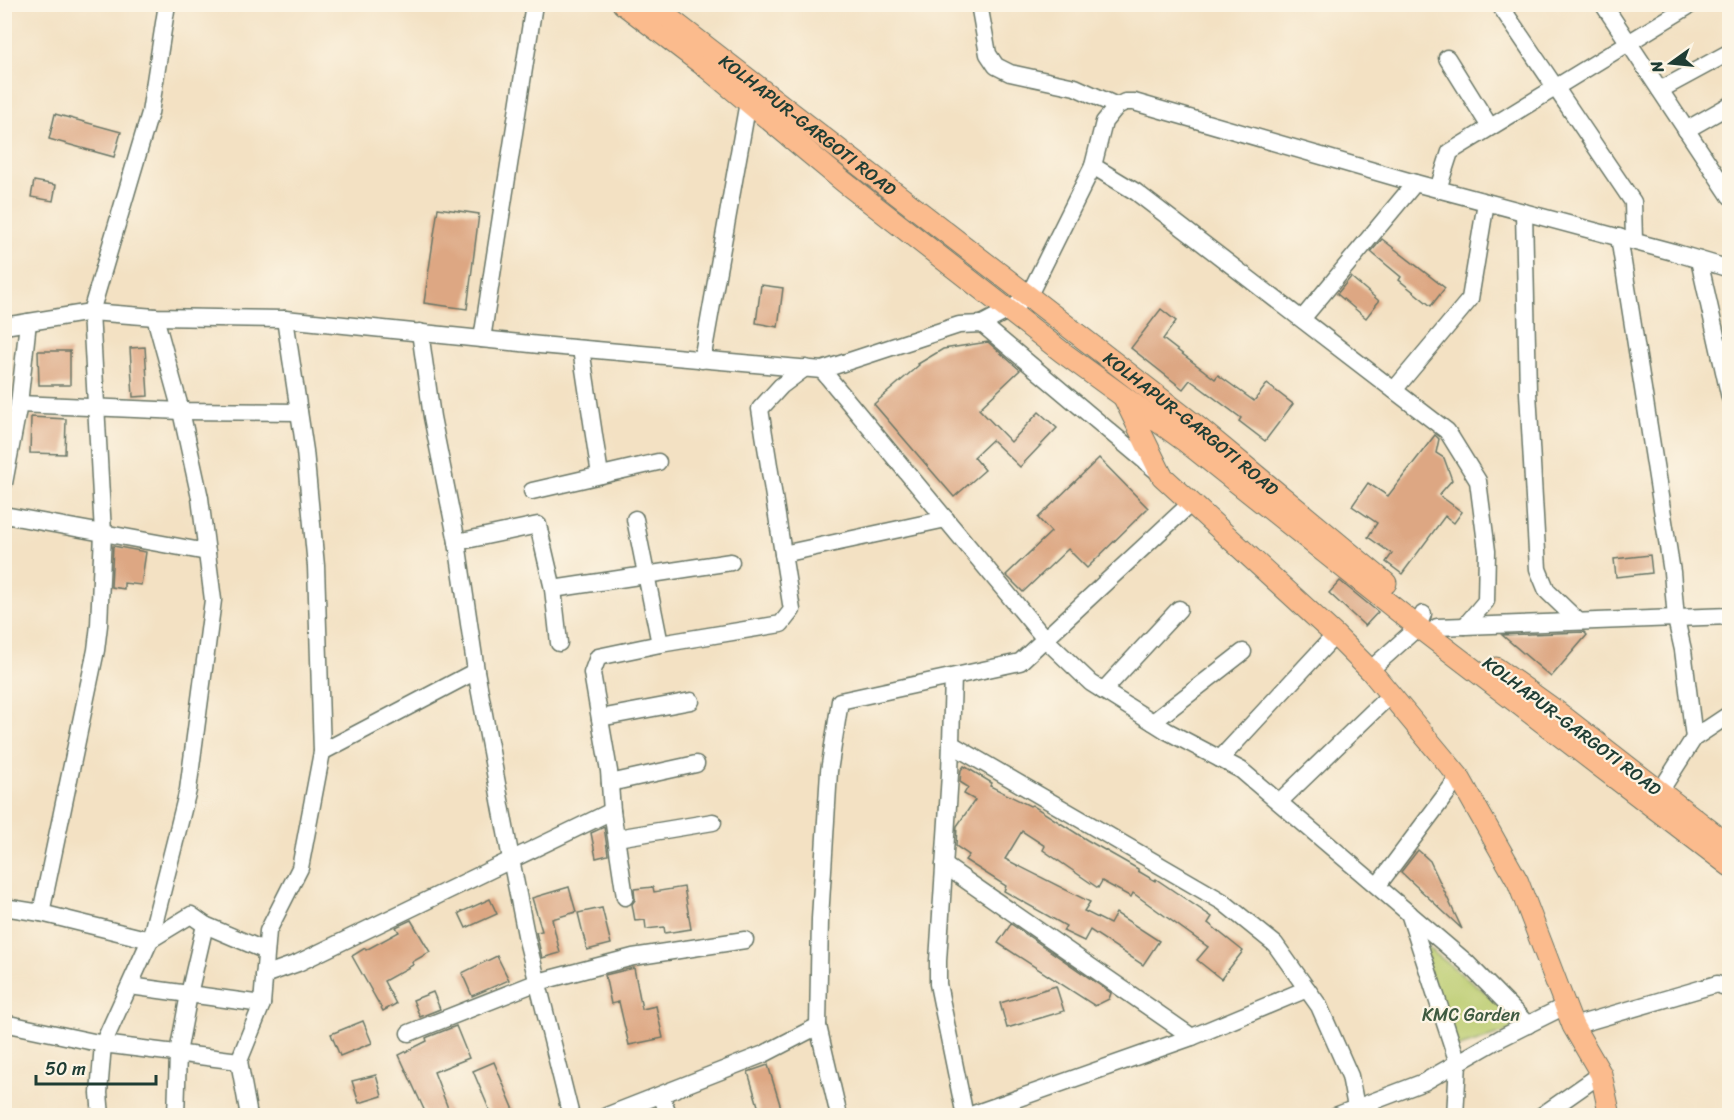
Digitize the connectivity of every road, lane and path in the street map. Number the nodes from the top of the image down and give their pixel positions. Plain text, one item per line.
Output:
1 (167, 4) edge
2 (534, 4) edge
3 (623, 4) edge
4 (651, 4) edge
5 (979, 4) edge
6 (1499, 4) edge
7 (1603, 4) edge
8 (1692, 4) edge
9 (1628, 43) junction
10 (1730, 52) edge
11 (1447, 58) dead end
12 (1556, 87) junction
13 (1660, 90) junction
14 (748, 102) junction
15 (1730, 105) edge
16 (1117, 106) junction
17 (1490, 127) junction
18 (1686, 130) junction
19 (1094, 166) junction
20 (1722, 170) edge
21 (1415, 183) junction
22 (1438, 189) junction
23 (1730, 196) edge
24 (1486, 202) junction
25 (1524, 212) junction
26 (1627, 239) junction
27 (1700, 260) junction
28 (1730, 269) edge
29 (1028, 297) junction
30 (1009, 310) junction
31 (91, 312) junction
32 (155, 317) junction
33 (285, 319) junction
34 (1302, 319) junction
35 (28, 322) junction
36 (982, 324) junction
37 (4, 326) edge
38 (420, 332) junction
39 (482, 339) junction
40 (581, 349) junction
41 (702, 360) junction
42 (805, 368) junction
43 (822, 370) junction
44 (1394, 390) junction
45 (1124, 397) junction
46 (1730, 398) edge
47 (19, 404) junction
48 (95, 407) junction
49 (181, 411) junction
50 (299, 412) junction
51 (658, 462) dead end
52 (600, 475) junction
53 (1162, 476) junction
54 (4, 483) edge
55 (532, 491) dead end
56 (1190, 504) junction
57 (4, 515) edge
58 (635, 519) dead end
59 (946, 519) junction
60 (103, 533) junction
61 (457, 542) junction
62 (207, 552) junction
63 (783, 554) junction
64 (731, 562) dead end
65 (646, 575) junction
66 (553, 590) junction
67 (1179, 609) dead end
68 (1730, 616) edge
69 (1676, 619) junction
70 (1578, 621) junction
71 (1426, 623) junction
72 (1465, 626) junction
73 (1335, 635) junction
74 (1045, 639) junction
75 (559, 643) dead end
76 (660, 644) junction
77 (1243, 652) dead end
78 (1370, 670) junction
79 (476, 671) junction
80 (953, 677) junction
81 (1103, 691) junction
82 (1391, 694) junction
83 (691, 701) dead end
84 (1730, 714) edge
85 (600, 718) junction
86 (1153, 722) junction
87 (1694, 738) junction
88 (951, 744) junction
89 (322, 752) junction
90 (1220, 759) junction
91 (696, 764) dead end
92 (1459, 777) junction
93 (610, 783) junction
94 (1659, 793) junction
95 (1279, 802) junction
96 (612, 811) junction
97 (713, 822) dead end
98 (617, 838) junction
99 (1730, 846) edge
100 (511, 859) junction
101 (944, 865) junction
102 (1730, 866) edge
103 (1378, 885) junction
104 (625, 897) dead end
105 (4, 907) edge
106 (1409, 912) junction
107 (41, 913) junction
108 (206, 925) junction
109 (150, 940) junction
110 (745, 940) dead end
111 (266, 951) junction
112 (264, 975) junction
113 (538, 982) junction
114 (130, 986) junction
115 (1307, 989) junction
116 (1730, 989) edge
117 (189, 994) junction
118 (262, 1004) junction
119 (1566, 1006) junction
120 (4, 1023) edge
121 (1528, 1025) junction
122 (818, 1026) junction
123 (1573, 1026) junction
124 (409, 1033) dead end
125 (1192, 1037) junction
126 (103, 1044) junction
127 (178, 1053) junction
128 (239, 1061) junction
129 (1458, 1063) junction
130 (1601, 1074) junction
131 (661, 1095) junction
132 (1356, 1107) junction
133 (101, 1116) edge
134 (176, 1116) edge
135 (249, 1116) edge
136 (571, 1116) edge
137 (606, 1116) edge
138 (669, 1116) edge
139 (839, 1116) edge
140 (966, 1116) edge
141 (1335, 1116) edge
142 (1455, 1116) edge
143 (1541, 1116) edge
144 (1610, 1116) edge

1 - 31 street
2 - 39 street
3 - 14 main road
4 - 29 main road, KOLHAPUR-GARGOTI ROAD
5 - 16 street
6 - 12 street
7 - 9 street
8 - 9 street
9 - 12 street
9 - 13 street
10 - 13 street
11 - 17 street
12 - 17 street
12 - 26 street
13 - 18 street
14 - 30 main road
14 - 41 street
15 - 18 street
16 - 19 street
16 - 21 street
17 - 22 street
18 - 20 street
19 - 29 street
19 - 34 street
20 - 23 street
21 - 22 street
21 - 34 street
22 - 24 street
24 - 25 street
24 - 44 street
25 - 26 street
25 - 70 street
26 - 27 street
26 - 69 street
27 - 28 street
27 - 46 street
29 - 30 street
29 - 71 main road, KOLHAPUR-GARGOTI ROAD
30 - 36 street
30 - 45 main road
31 - 32 street
31 - 35 street
31 - 48 street
32 - 33 street
32 - 49 street
33 - 38 street
33 - 50 street
34 - 44 street
35 - 37 street
35 - 47 street
36 - 43 street
36 - 53 street
38 - 39 street
38 - 61 street
39 - 40 street
40 - 41 street
40 - 52 street
41 - 42 street
42 - 43 street
42 - 63 street
43 - 59 street
44 - 72 street
45 - 53 main road
45 - 71 main road
47 - 48 street
47 - 54 street
48 - 49 street
48 - 60 street
49 - 50 street
49 - 62 street
50 - 89 street
51 - 52 street
52 - 55 street
53 - 56 main road
56 - 73 main road
56 - 74 street
57 - 60 street
58 - 65 street
59 - 63 street
59 - 74 street
60 - 62 street
60 - 107 street
61 - 66 street
61 - 79 street
62 - 109 street
63 - 76 street
64 - 65 street
65 - 66 street
65 - 76 street
66 - 75 street
67 - 81 street
68 - 69 street
69 - 70 street
69 - 87 street
70 - 72 street
71 - 72 street
71 - 78 street
71 - 94 main road, KOLHAPUR-GARGOTI ROAD
71 - 102 main road
73 - 78 main road
73 - 90 street
74 - 80 street
74 - 81 street
76 - 85 street
77 - 86 street
78 - 82 main road
79 - 89 street
79 - 100 street
80 - 88 street
80 - 122 street
81 - 86 street
82 - 92 main road
82 - 95 street
83 - 85 street
84 - 87 street
85 - 93 street
86 - 90 street
87 - 94 street
88 - 101 street
88 - 115 street
89 - 111 street
90 - 95 street
91 - 93 street
92 - 103 street
92 - 119 main road
93 - 96 street
94 - 99 main road, KOLHAPUR-GARGOTI ROAD
95 - 103 street
96 - 98 street
96 - 100 street
97 - 98 street
98 - 104 street
100 - 112 street
100 - 113 street
101 - 125 street
101 - 140 street
103 - 106 street
105 - 107 street
106 - 121 street
106 - 129 street
107 - 109 street
108 - 109 street
108 - 111 street
108 - 117 street
109 - 114 street
110 - 113 street
111 - 112 street
112 - 118 street
113 - 124 street
113 - 136 street
114 - 117 street
114 - 126 street
115 - 125 street
115 - 132 street
116 - 123 street
117 - 118 street
117 - 127 street
118 - 128 street
119 - 121 street
119 - 123 main road
120 - 126 street
121 - 129 street
122 - 131 street
122 - 139 street
123 - 130 main road
125 - 140 street
126 - 127 street
126 - 133 street
127 - 128 street
127 - 134 street
128 - 135 street
129 - 132 street
129 - 142 street
130 - 143 street
130 - 144 main road
131 - 137 street
131 - 138 street
132 - 141 street

